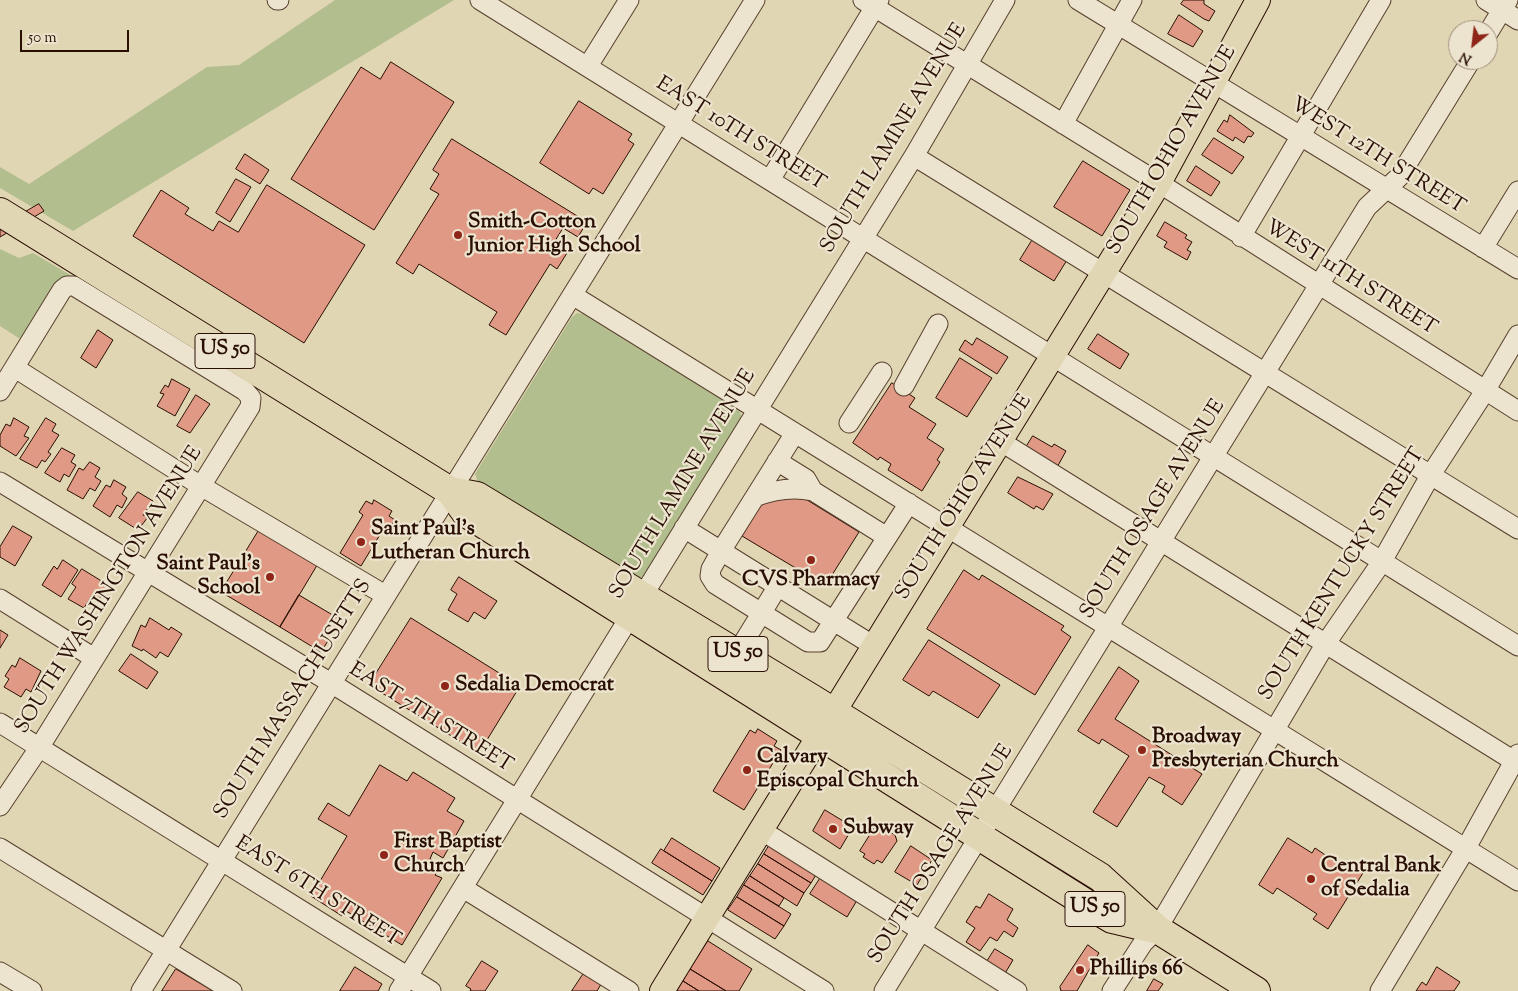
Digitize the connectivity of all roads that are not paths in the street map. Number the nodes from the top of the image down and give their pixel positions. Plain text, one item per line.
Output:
1 (480, 0) edge
2 (629, 0) edge
3 (755, 0) edge
4 (1006, 0) edge
5 (1078, 0) edge
6 (1132, 0) edge
7 (1258, 0) edge
8 (1380, 0) edge
9 (872, 2) edge
10 (1498, 3) edge
11 (1492, 20) edge
12 (1518, 20) edge
13 (1118, 24) junction
14 (968, 64) junction
15 (588, 66) junction
16 (1465, 70) edge
17 (1213, 82) junction
18 (680, 124) junction
19 (1063, 124) junction
20 (1300, 135) junction
21 (914, 156) junction
22 (770, 180) junction
23 (1159, 183) junction
24 (1386, 189) junction
25 (1518, 191) edge
26 (0, 212) edge
27 (862, 238) junction
28 (1241, 238) junction
29 (1483, 248) junction
30 (1518, 269) edge
31 (1103, 273) junction
32 (1320, 284) junction
33 (574, 296) junction
34 (938, 324) dead end
35 (1518, 335) edge
36 (1053, 356) junction
37 (15, 368) junction
38 (882, 372) dead end
39 (1265, 373) junction
40 (904, 386) dead end
41 (0, 391) edge
42 (1485, 391) junction
43 (756, 410) junction
44 (1518, 411) edge
45 (849, 423) dead end
46 (796, 433) junction
47 (1000, 441) junction
48 (1213, 457) junction
49 (777, 461) junction
50 (1430, 476) junction
51 (0, 482) edge
52 (201, 486) junction
53 (450, 491) junction
54 (813, 491) junction
55 (755, 497) junction
56 (908, 503) junction
57 (948, 527) junction
58 (684, 528) junction
59 (1518, 529) edge
60 (887, 537) junction
61 (1162, 540) junction
62 (721, 551) junction
63 (1381, 563) junction
64 (147, 572) junction
65 (778, 586) junction
66 (385, 595) junction
67 (0, 600) edge
68 (636, 606) junction
69 (762, 613) junction
70 (833, 620) junction
71 (1109, 627) junction
72 (1326, 643) junction
73 (874, 646) junction
74 (1518, 646) edge
75 (737, 653) junction
76 (94, 658) junction
77 (331, 683) junction
78 (834, 712) junction
79 (0, 723) edge
80 (1275, 730) junction
81 (819, 736) junction
82 (39, 748) junction
83 (1516, 758) edge
84 (517, 800) junction
85 (0, 806) edge
86 (994, 812) junction
87 (761, 830) junction
88 (979, 836) junction
89 (0, 848) edge
90 (1466, 848) junction
91 (222, 860) junction
92 (1518, 881) edge
93 (463, 888) junction
94 (707, 919) junction
95 (1157, 929) junction
96 (920, 930) junction
97 (166, 950) junction
98 (0, 972) edge
99 (403, 984) edge
100 (32, 991) edge
101 (141, 991) edge
102 (232, 991) edge
103 (431, 991) edge
104 (629, 991) edge
105 (662, 991) edge
106 (824, 991) edge
107 (884, 991) edge
108 (1017, 991) edge
109 (1112, 991) edge
110 (1256, 991) edge
111 (1380, 991) edge

1 - 15 street, EAST 10TH STREET
2 - 15 street
3 - 18 street, SOUTH MASSACHUSETTS
4 - 14 street, SOUTH LAMINE AVENUE
5 - 13 street, WEST 12TH STREET
6 - 13 street
7 - 17 main road, SOUTH OHIO AVENUE
8 - 20 street
9 - 14 street, WEST 11TH STREET
9 - 22 street
10 - 11 street
10 - 12 street
13 - 17 street, WEST 12TH STREET
13 - 19 street
14 - 19 street, WEST 11TH STREET
14 - 21 street, SOUTH LAMINE AVENUE
15 - 18 street, EAST 10TH STREET
16 - 24 street, SOUTH OSAGE AVENUE
17 - 20 street, WEST 12TH STREET
17 - 23 main road, SOUTH OHIO AVENUE
18 - 22 street, EAST 10TH STREET
18 - 33 street, SOUTH MASSACHUSETTS
19 - 23 street, WEST 11TH STREET
20 - 24 street, WEST 12TH STREET
20 - 28 street
21 - 27 street, SOUTH LAMINE AVENUE
21 - 31 street
22 - 27 street, EAST 10TH STREET
23 - 28 street, WEST 11TH STREET
23 - 31 main road, SOUTH OHIO AVENUE
24 - 29 street, WEST 12TH STREET
24 - 32 street, SOUTH OSAGE AVENUE
25 - 29 street
26 - 53 highway, US 50
27 - 36 street, EAST 10TH STREET
27 - 43 street, SOUTH LAMINE AVENUE
28 - 32 street, WEST 11TH STREET
29 - 30 street, WEST 12TH STREET
31 - 36 main road, SOUTH OHIO AVENUE
31 - 39 street
32 - 39 street, SOUTH OSAGE AVENUE
32 - 42 street, WEST 11TH STREET
33 - 43 street
33 - 53 street, SOUTH MASSACHUSETTS
34 - 40 street
35 - 42 street, SOUTH KENTUCKY STREET
36 - 47 main road, SOUTH OHIO AVENUE
36 - 48 street, EAST 10TH STREET
37 - 41 street
37 - 52 street
37 - 52 street, SOUTH WASHINGTON AVENUE
38 - 45 street
39 - 48 street, SOUTH OSAGE AVENUE
39 - 50 street
42 - 44 street, WEST 11TH STREET
42 - 50 street, SOUTH KENTUCKY STREET
43 - 46 street
43 - 58 street, SOUTH LAMINE AVENUE
46 - 49 street
46 - 56 street
47 - 57 main road, SOUTH OHIO AVENUE
47 - 61 street
48 - 61 street, SOUTH OSAGE AVENUE
48 - 63 street, EAST 10TH STREET
49 - 54 street
49 - 55 street
50 - 59 street
50 - 63 street, SOUTH KENTUCKY STREET
51 - 64 street, EAST 7TH STREET
52 - 64 street, SOUTH WASHINGTON AVENUE
52 - 66 street
53 - 66 street, SOUTH MASSACHUSETTS
53 - 68 highway, US 50
54 - 55 street
54 - 60 street
55 - 62 street
56 - 57 street
56 - 60 street
57 - 71 street
57 - 73 main road, SOUTH OHIO AVENUE
58 - 62 street
58 - 68 street, SOUTH LAMINE AVENUE
60 - 70 street
61 - 71 street, SOUTH OSAGE AVENUE
61 - 72 street
62 - 65 street
62 - 69 street
63 - 72 street, SOUTH KENTUCKY STREET
63 - 74 street, EAST 10TH STREET
64 - 76 street, SOUTH WASHINGTON AVENUE
64 - 77 street, EAST 7TH STREET
65 - 69 street
65 - 70 street
66 - 77 street, SOUTH MASSACHUSETTS
67 - 76 street
68 - 75 highway, US 50
68 - 81 highway, US 50
68 - 84 street, SOUTH LAMINE AVENUE
69 - 70 street
69 - 75 street
70 - 73 street
71 - 80 street
71 - 86 street, SOUTH OSAGE AVENUE
72 - 80 street, SOUTH KENTUCKY STREET
72 - 83 street
73 - 78 main road, SOUTH OHIO AVENUE
75 - 78 highway, US 50
76 - 82 street, SOUTH WASHINGTON AVENUE
77 - 84 street, EAST 7TH STREET
77 - 91 street, SOUTH MASSACHUSETTS
78 - 81 main road, SOUTH OHIO AVENUE
78 - 86 highway, US 50
79 - 82 street, EAST 6TH STREET
80 - 90 street
80 - 95 street, SOUTH KENTUCKY STREET
81 - 87 main road, SOUTH OHIO AVENUE
81 - 88 highway, US 50
82 - 85 street, SOUTH WASHINGTON AVENUE
82 - 91 street, EAST 6TH STREET
83 - 90 street
84 - 93 street, SOUTH LAMINE AVENUE
84 - 94 street, EAST 7TH STREET
86 - 88 street, SOUTH OSAGE AVENUE
86 - 95 highway, US 50
87 - 94 main road, SOUTH OHIO AVENUE
87 - 96 street
88 - 95 highway, US 50
88 - 96 street, SOUTH OSAGE AVENUE
89 - 97 street
90 - 92 street
90 - 111 street
91 - 97 street, SOUTH MASSACHUSETTS
91 - 99 street, EAST 6TH STREET
93 - 99 street, SOUTH LAMINE AVENUE
93 - 104 street
94 - 105 main road, SOUTH OHIO AVENUE
94 - 106 street, EAST 7TH STREET
95 - 109 street, SOUTH KENTUCKY STREET
95 - 110 highway, US 50
96 - 107 street, SOUTH OSAGE AVENUE
96 - 108 street
97 - 101 street, SOUTH MASSACHUSETTS
97 - 102 street
98 - 100 street
99 - 103 street, EAST 6TH STREET

